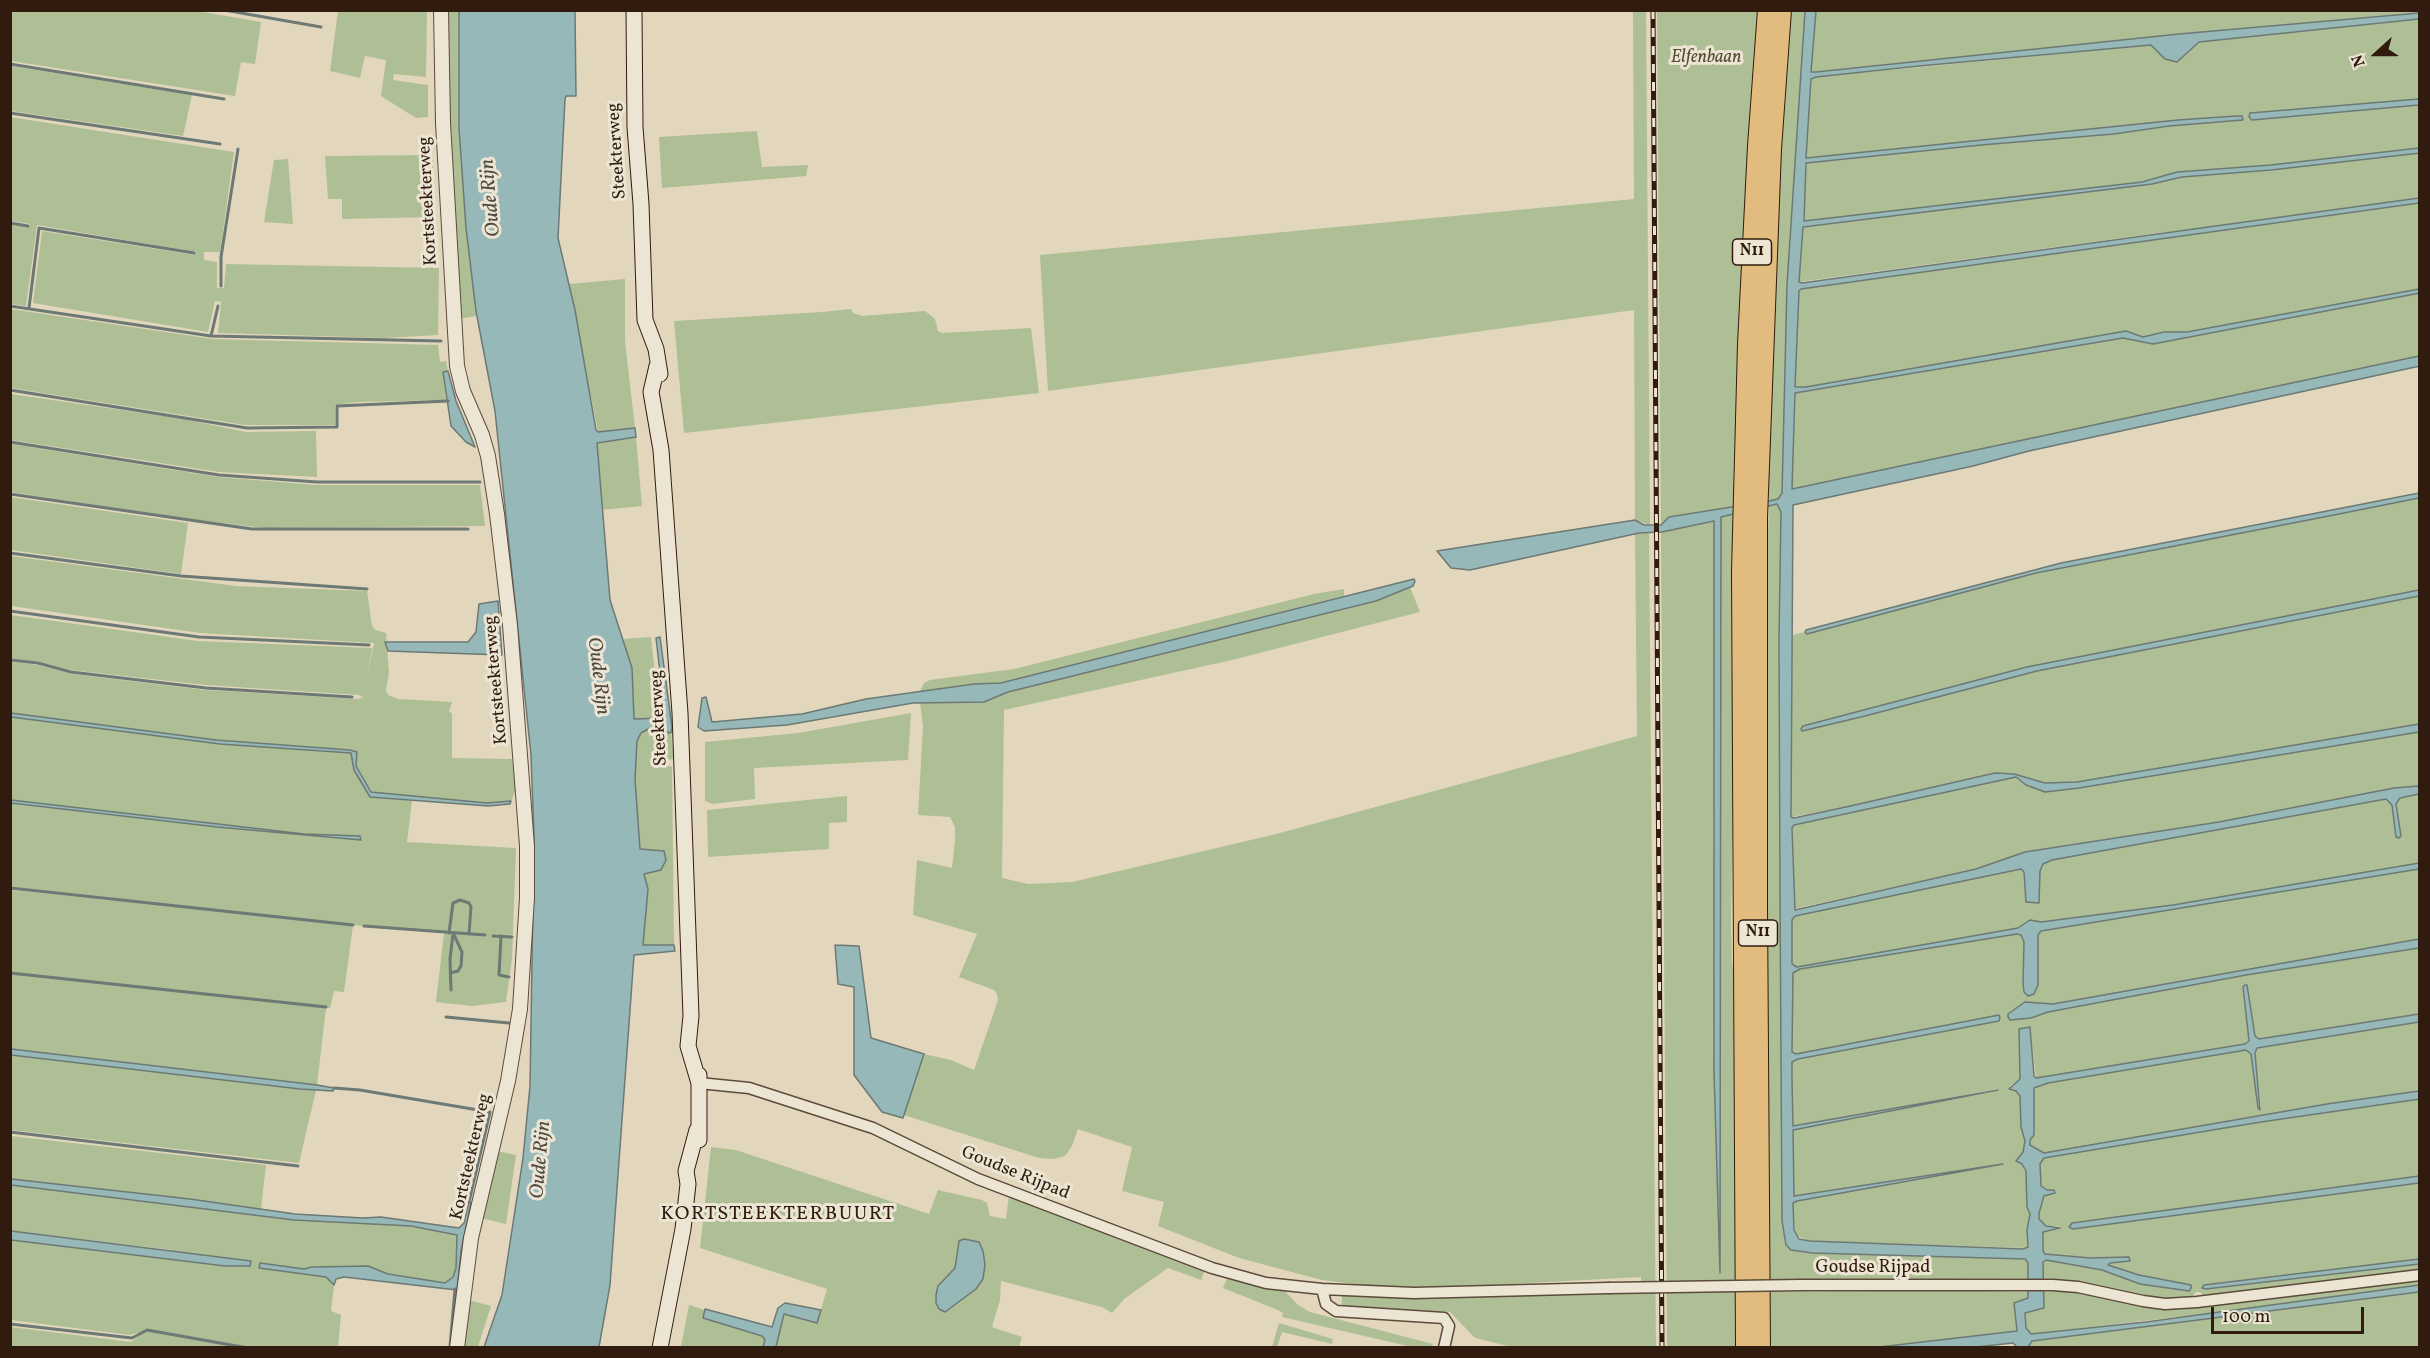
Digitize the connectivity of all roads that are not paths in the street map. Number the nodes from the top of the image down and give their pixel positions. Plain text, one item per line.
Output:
1 (441, 10) edge
2 (634, 10) edge
3 (1767, 10) edge
4 (1782, 10) edge
5 (1751, 493) junction
6 (1750, 519) junction
7 (699, 1083) junction
8 (2420, 1275) edge
9 (1322, 1290) junction
10 (458, 1347) edge
11 (660, 1347) edge
12 (1444, 1347) edge
13 (1745, 1347) edge
14 (1761, 1347) edge

1 - 10 street, Kortsteekterweg
2 - 7 main road, Steekterweg
3 - 5 highway, N11
4 - 5 highway, N11
5 - 6 highway, N11
6 - 13 highway, N11
6 - 14 highway, N11
7 - 9 street, Goudse Rijpad
7 - 11 main road, Steekterweg
8 - 9 street, Goudse Rijpad, bridge
9 - 12 street

